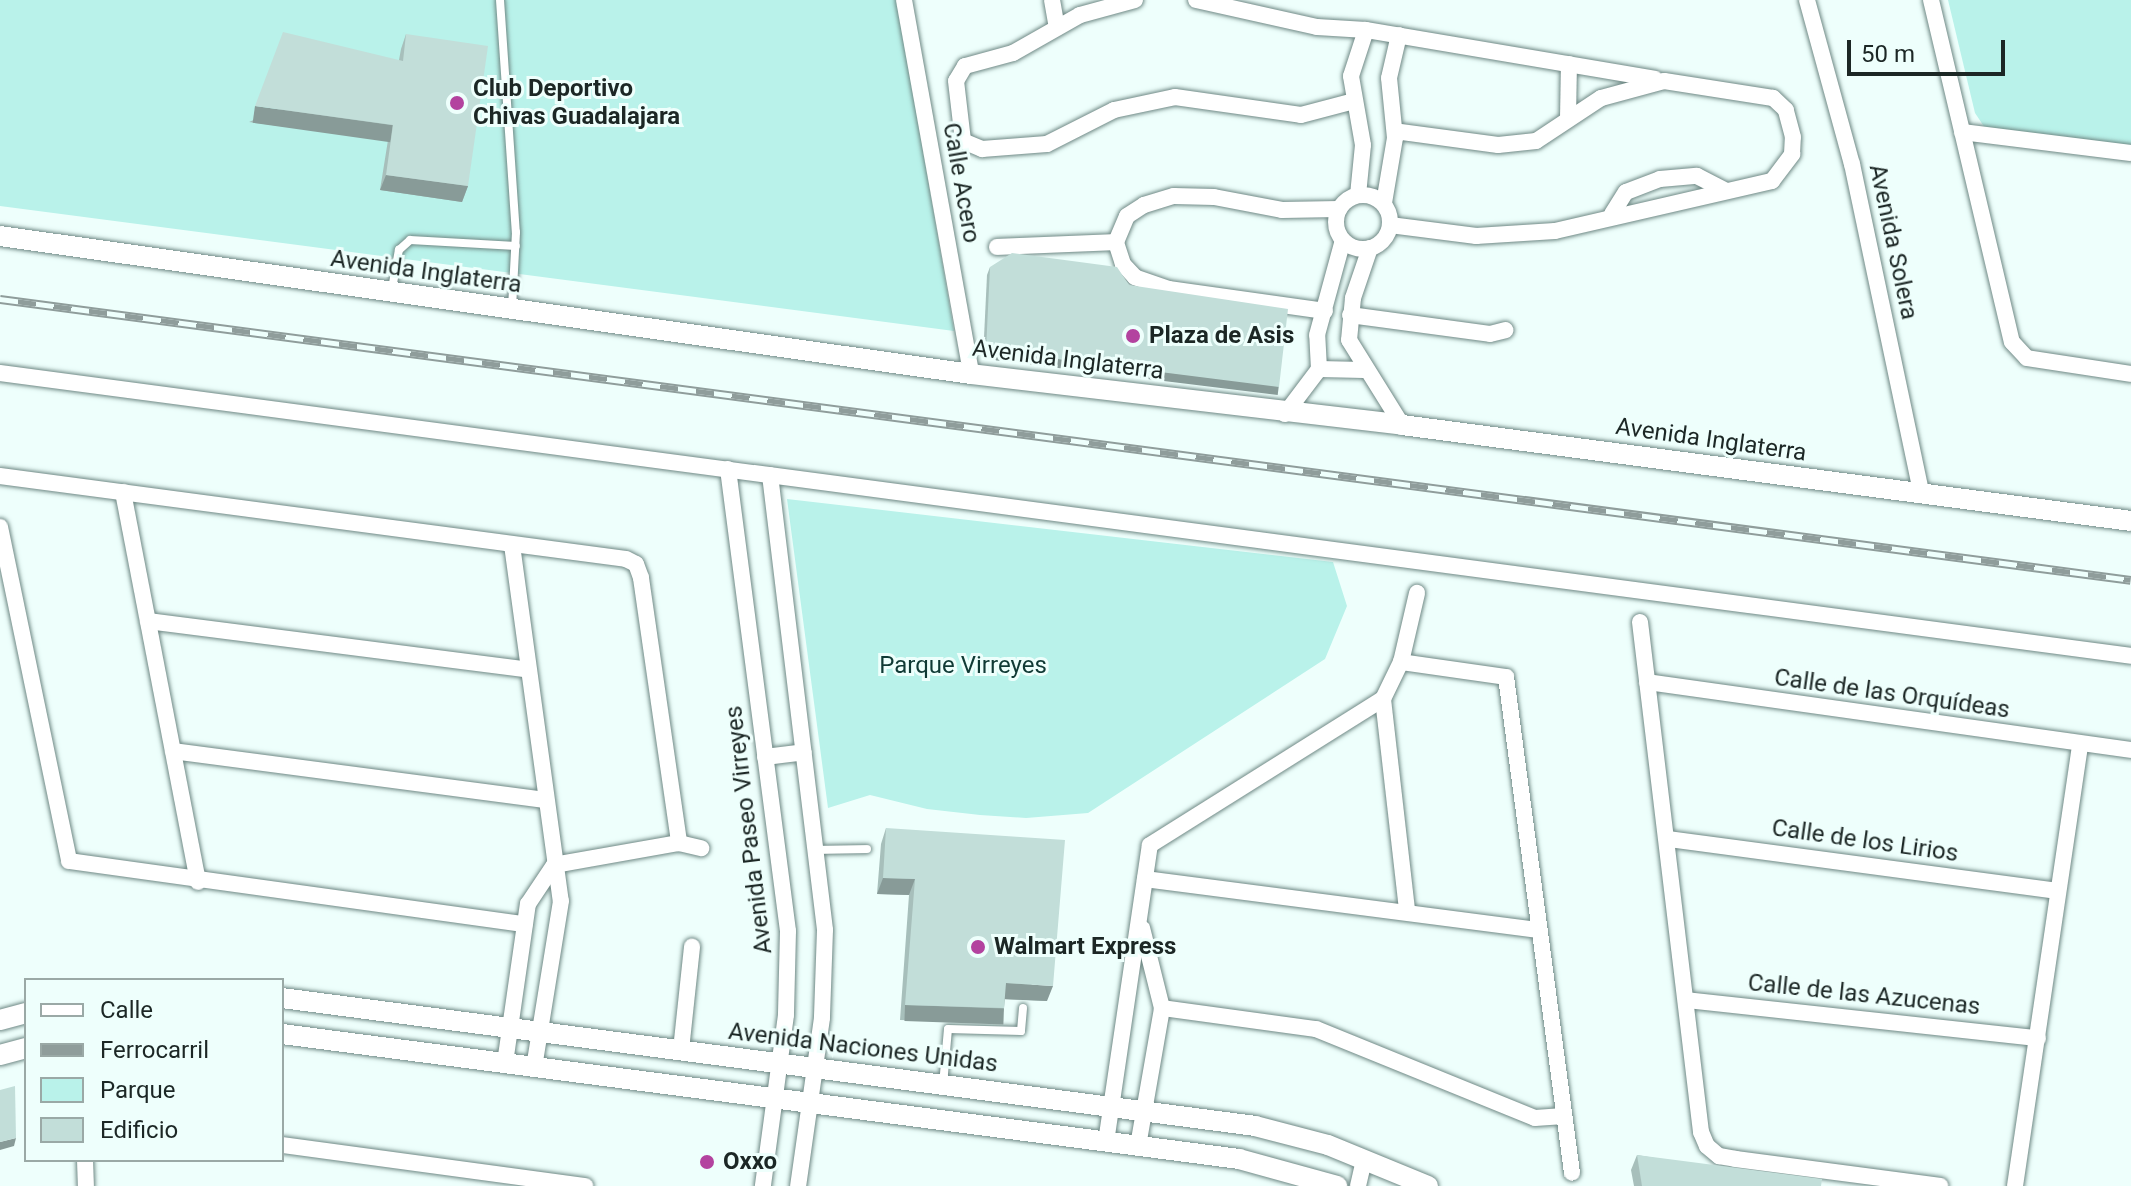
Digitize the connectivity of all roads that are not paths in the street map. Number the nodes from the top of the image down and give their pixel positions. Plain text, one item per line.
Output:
1 (500, 0) edge
2 (904, 0) edge
3 (1052, 0) edge
4 (1135, 0) edge
5 (1196, 0) edge
6 (1807, 0) edge
7 (1931, 0) edge
8 (1057, 28) junction
9 (1366, 30) junction
10 (1399, 35) junction
11 (1569, 64) junction
12 (1664, 81) junction
13 (1354, 101) junction
14 (1568, 119) junction
15 (1395, 131) junction
16 (1962, 132) junction
17 (2131, 153) edge
18 (1725, 190) junction
19 (1358, 195) junction
20 (1384, 203) junction
21 (1339, 209) junction
22 (1612, 214) junction
23 (1390, 225) junction
24 (0, 236) edge
25 (1343, 240) junction
26 (1116, 242) junction
27 (516, 246) junction
28 (997, 247) dead end
29 (1370, 248) junction
30 (390, 293) junction
31 (512, 310) junction
32 (1325, 311) junction
33 (1350, 315) junction
34 (1506, 330) dead end
35 (1319, 369) junction
36 (1364, 370) junction
37 (0, 373) edge
38 (971, 374) junction
39 (2131, 374) edge
40 (1285, 414) junction
41 (1402, 425) junction
42 (728, 469) junction
43 (770, 475) junction
44 (0, 476) edge
45 (123, 492) junction
46 (1922, 495) junction
47 (2131, 521) edge
48 (0, 527) edge
49 (512, 545) junction
50 (1417, 593) dead end
51 (148, 621) junction
52 (1640, 622) dead end
53 (2131, 656) edge
54 (1401, 662) junction
55 (528, 670) junction
56 (1647, 682) junction
57 (1383, 699) junction
58 (2080, 746) junction
59 (2131, 750) edge
60 (173, 751) junction
61 (804, 752) junction
62 (765, 757) junction
63 (545, 800) junction
64 (1668, 839) junction
65 (679, 843) junction
66 (701, 848) dead end
67 (867, 849) dead end
68 (816, 850) junction
69 (554, 865) junction
70 (1145, 879) junction
71 (198, 882) junction
72 (2056, 891) junction
73 (1407, 911) junction
74 (1140, 919) junction
75 (525, 924) junction
76 (1537, 930) junction
77 (692, 947) dead end
78 (284, 998) edge
79 (1686, 1000) junction
80 (1023, 1008) dead end
81 (1162, 1008) junction
82 (24, 1014) edge
83 (0, 1020) edge
84 (510, 1028) junction
85 (539, 1032) junction
86 (284, 1034) edge
87 (2038, 1038) junction
88 (24, 1049) edge
89 (681, 1050) junction
90 (0, 1055) edge
91 (505, 1063) junction
92 (779, 1063) junction
93 (534, 1067) junction
94 (815, 1068) junction
95 (943, 1085) junction
96 (775, 1098) junction
97 (810, 1103) junction
98 (1113, 1107) junction
99 (1144, 1112) junction
100 (1564, 1116) junction
101 (1106, 1142) junction
102 (284, 1145) edge
103 (1138, 1146) junction
104 (1364, 1160) junction
105 (85, 1162) edge
106 (1572, 1173) dead end
107 (1390, 1178) edge
108 (1830, 1179) edge
109 (1856, 1181) edge
110 (86, 1186) edge
111 (585, 1186) edge
112 (763, 1186) edge
113 (798, 1186) edge
114 (1337, 1186) edge
115 (1358, 1186) edge
116 (1428, 1186) edge
117 (1940, 1186) edge
118 (2015, 1186) edge

1 - 27 lane
2 - 38 street, Calle Acero
3 - 8 street
4 - 8 street
5 - 9 street
6 - 46 street, Avenida Solera
7 - 16 street
8 - 13 street
9 - 10 street
9 - 13 street
10 - 11 street
10 - 15 street
11 - 12 street
11 - 14 street
12 - 14 street
12 - 18 street
13 - 19 street
14 - 15 street
15 - 20 street
16 - 17 street
16 - 39 street
18 - 22 street
18 - 22 street
19 - 20 street
19 - 21 street
20 - 23 street
21 - 25 street
21 - 26 street
22 - 23 street
23 - 29 street
24 - 30 street, Avenida Inglaterra
25 - 29 street
25 - 32 street
26 - 28 street
26 - 32 street
27 - 30 lane
27 - 31 lane
29 - 33 street
30 - 31 street, Avenida Inglaterra
31 - 38 street, Avenida Inglaterra
32 - 35 street
33 - 34 street
33 - 36 street
35 - 36 street
35 - 40 street
36 - 41 street
37 - 42 street
38 - 40 street, Avenida Inglaterra
40 - 41 street, Avenida Inglaterra
41 - 46 street, Avenida Inglaterra
42 - 43 street
42 - 62 street, Avenida Paseo Virreyes
43 - 53 street
43 - 61 street
44 - 45 street
45 - 49 street
45 - 51 street
46 - 47 street, Avenida Inglaterra
48 - 71 street
49 - 55 street
49 - 65 street
50 - 54 street
51 - 55 street
51 - 60 street
52 - 56 street
54 - 57 street
54 - 76 street
55 - 63 street
56 - 58 street, Calle de las Orquídeas
56 - 64 street
57 - 70 street
57 - 73 street
58 - 59 street, Calle de las Orquídeas
58 - 72 street
60 - 63 street
60 - 71 street
61 - 62 street
61 - 68 street
62 - 92 street, Avenida Paseo Virreyes
63 - 69 street
64 - 72 street, Calle de los Lirios
64 - 79 street
65 - 66 street
65 - 69 street
67 - 68 lane
68 - 94 street
69 - 75 street
69 - 85 street
70 - 73 street
70 - 74 street
71 - 75 street
72 - 87 street
73 - 76 street
74 - 81 street
74 - 98 street
75 - 84 street
76 - 100 street
77 - 89 street
78 - 84 street, Avenida Naciones Unidas
79 - 87 street, Calle de las Azucenas
79 - 108 street
80 - 95 lane
81 - 99 street
81 - 100 street
82 - 83 street
84 - 85 street, Avenida Naciones Unidas
84 - 91 street
85 - 89 street, Avenida Naciones Unidas
85 - 93 street
86 - 91 street
87 - 118 street
88 - 90 street
89 - 92 street, Avenida Naciones Unidas
91 - 93 street
92 - 94 street, Avenida Naciones Unidas
92 - 96 street, Avenida Paseo Virreyes
93 - 96 street
94 - 95 street, Avenida Naciones Unidas
94 - 97 street
95 - 98 street, Avenida Naciones Unidas
96 - 97 street
96 - 112 street, Avenida Paseo Virreyes
97 - 101 street
97 - 113 street
98 - 99 street, Avenida Naciones Unidas
98 - 101 street
99 - 103 street
99 - 104 street, Avenida Naciones Unidas
100 - 106 street
101 - 103 street
102 - 111 street
103 - 114 street
104 - 107 street, Avenida Naciones Unidas
104 - 115 street
105 - 110 street
107 - 116 street, Avenida Naciones Unidas
108 - 109 street
109 - 117 street

